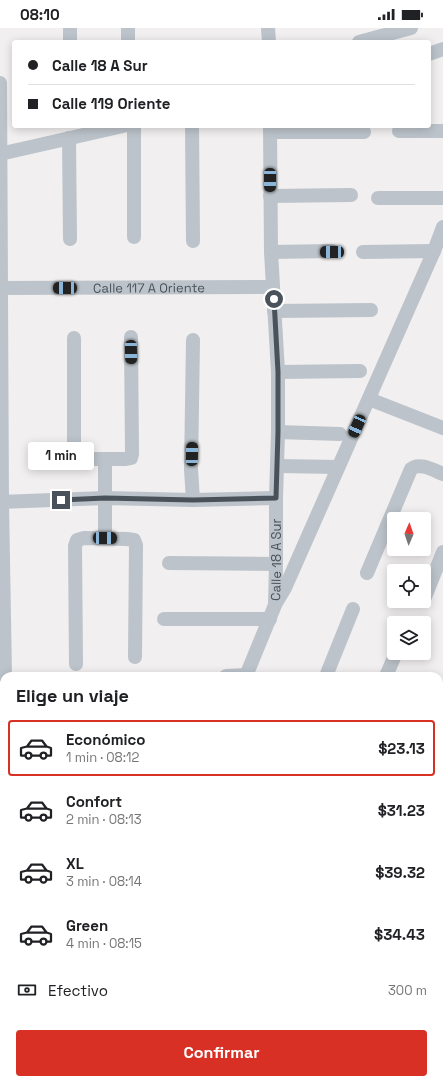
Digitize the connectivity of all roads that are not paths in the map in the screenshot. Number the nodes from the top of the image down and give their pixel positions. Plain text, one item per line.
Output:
1 (70, 28) edge
2 (128, 28) edge
3 (268, 28) edge
4 (411, 28) edge
5 (70, 40) edge
6 (128, 40) edge
7 (269, 40) edge
8 (366, 40) edge
9 (443, 49) edge
10 (431, 53) edge
11 (0, 84) edge
12 (5, 125) edge
13 (114, 128) edge
14 (134, 128) edge
15 (192, 128) edge
16 (270, 129) edge
17 (443, 130) edge
18 (399, 131) dead end
19 (364, 132) dead end
20 (69, 138) junction
21 (0, 154) edge
22 (350, 195) dead end
23 (270, 196) junction
24 (378, 198) dead end
25 (443, 198) edge
26 (443, 227) edge
27 (134, 237) dead end
28 (70, 239) dead end
29 (193, 241) dead end
30 (434, 251) junction
31 (271, 252) junction
32 (332, 252) dead end
33 (363, 252) dead end
34 (2, 288) junction
35 (273, 288) junction
36 (371, 310) dead end
37 (274, 311) junction
38 (131, 337) dead end
39 (74, 338) dead end
40 (193, 340) dead end
41 (360, 371) dead end
42 (278, 372) junction
43 (369, 399) junction
44 (443, 428) edge
45 (278, 432) junction
46 (340, 434) dead end
47 (105, 459) junction
48 (277, 466) junction
49 (338, 467) junction
50 (443, 474) edge
51 (105, 498) junction
52 (276, 498) junction
53 (193, 500) junction
54 (1, 502) edge
55 (105, 538) junction
56 (443, 552) edge
57 (169, 563) dead end
58 (276, 564) junction
59 (367, 573) dead end
60 (431, 582) edge
61 (275, 605) junction
62 (353, 609) dead end
63 (164, 619) dead end
64 (270, 619) junction
65 (135, 657) dead end
66 (393, 660) edge
67 (76, 664) dead end
68 (5, 672) edge
69 (248, 672) edge
70 (328, 672) edge
71 (388, 672) edge

1 - 5 street
2 - 6 street
3 - 7 street
4 - 8 street
9 - 10 street
11 - 12 street
12 - 21 street
13 - 20 street
14 - 27 street
15 - 29 street
16 - 19 street
16 - 23 street, Calle 18 A Sur
17 - 18 street
20 - 21 street
20 - 28 street
21 - 34 street
22 - 23 street
23 - 31 street, Calle 18 A Sur
24 - 25 street
26 - 30 street
30 - 33 street
30 - 43 street
31 - 32 street
31 - 35 street, Calle 18 A Sur
34 - 35 street, Calle 117 A Oriente
34 - 54 street
35 - 37 street, Calle 18 A Sur
36 - 37 street
37 - 42 street, Calle 18 A Sur
38 - 47 street
39 - 47 street
40 - 53 street
41 - 42 street
42 - 45 street, Calle 18 A Sur
43 - 44 street
43 - 49 street
45 - 46 street
45 - 48 street, Calle 18 A Sur
47 - 51 street
48 - 49 street
48 - 52 street, Calle 18 A Sur
49 - 61 street
50 - 59 street
51 - 53 street
51 - 54 street
51 - 55 street
52 - 53 street
52 - 58 street, Calle 18 A Sur
54 - 68 street
55 - 65 street
55 - 67 street
56 - 60 street
57 - 58 street
58 - 61 street, Calle 18 A Sur
61 - 64 street, Calle 18 A Sur
62 - 70 street
63 - 64 street
64 - 69 street, Calle 18 A Sur
66 - 71 street

